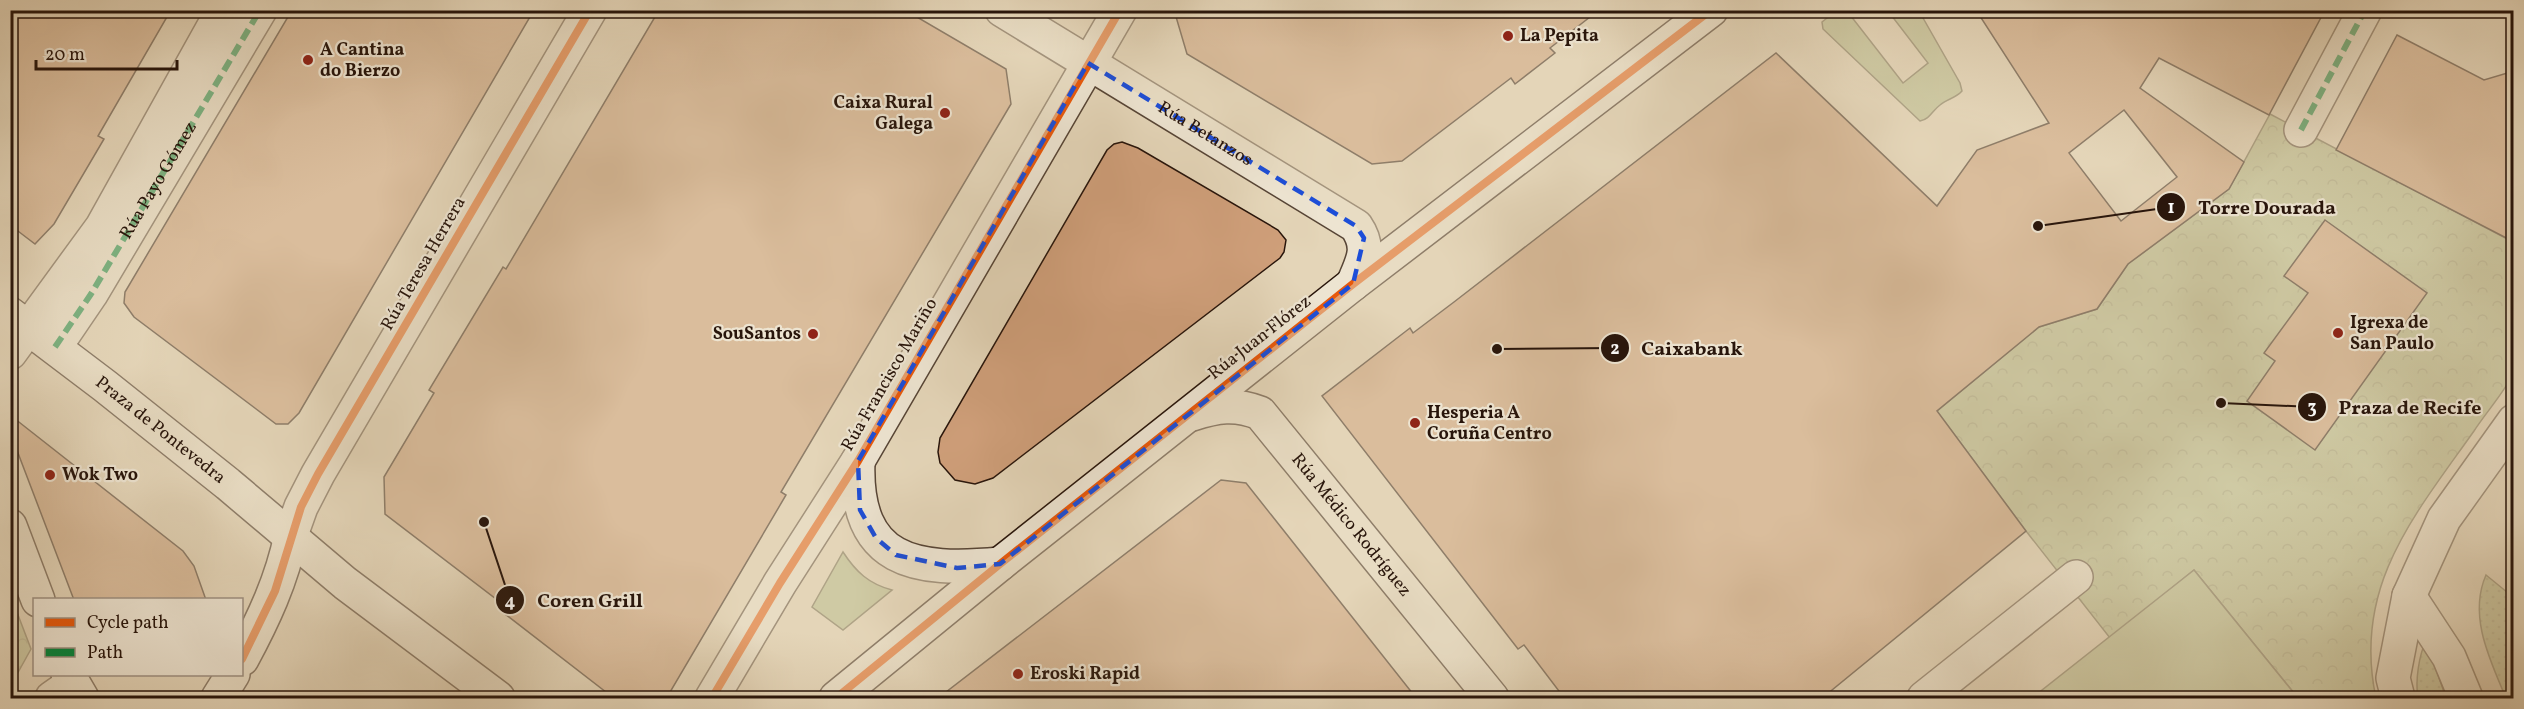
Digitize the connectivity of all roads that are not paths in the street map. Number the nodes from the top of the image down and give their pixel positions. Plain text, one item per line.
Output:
1 (223, 10) edge
2 (260, 10) edge
3 (590, 10) edge
4 (1002, 10) edge
5 (1120, 10) edge
6 (1711, 10) edge
7 (2365, 10) edge
8 (1088, 63) junction
9 (2301, 130) dead end
10 (1353, 284) junction
11 (15, 326) edge
12 (55, 347) junction
13 (1185, 416) junction
14 (2514, 421) edge
15 (858, 461) junction
16 (10, 526) edge
17 (291, 536) junction
18 (1000, 564) junction
19 (2076, 577) dead end
20 (2409, 596) junction
21 (37, 598) edge
22 (243, 658) edge
23 (232, 676) edge
24 (1930, 697) edge
25 (218, 699) edge
26 (498, 699) edge
27 (712, 699) edge
28 (836, 699) edge
29 (1492, 699) edge
30 (2398, 699) edge
31 (2466, 699) edge

1 - 11 street, Rúa Payo Gómez
2 - 12 street, Rúa Payo Gómez
3 - 17 street, Rúa Teresa Herrera
4 - 8 street, Rúa Betanzos
5 - 8 street, Rúa Francisco Mariño
6 - 10 street, Rúa Juan Flórez
7 - 9 street
8 - 10 street, Rúa Betanzos
8 - 15 street, Rúa Francisco Mariño
10 - 13 street, Rúa Juan Flórez
11 - 12 street, Praza de Pontevedra
12 - 17 street, Praza de Pontevedra
13 - 18 street, Rúa Juan Flórez
13 - 29 street, Rúa Médico Rodríguez
14 - 20 street
15 - 18 street
15 - 27 street, Rúa Francisco Mariño
16 - 21 street
17 - 22 street
17 - 26 street, Praza de Pontevedra
18 - 28 street, Rúa Juan Flórez
19 - 24 street
20 - 30 street
20 - 31 street
23 - 25 street

